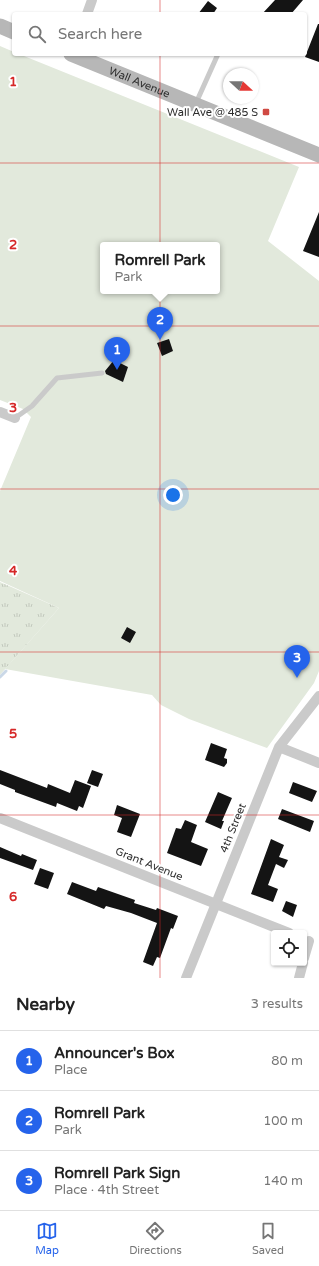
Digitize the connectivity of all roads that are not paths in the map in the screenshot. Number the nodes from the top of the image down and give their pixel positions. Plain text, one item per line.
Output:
1 (92, 0) edge
2 (88, 12) edge
3 (0, 26) edge
4 (12, 31) edge
5 (76, 56) edge
6 (217, 56) edge
7 (195, 103) junction
8 (318, 151) edge
9 (102, 373) dead end
10 (0, 412) edge
11 (15, 418) joint
12 (319, 696) edge
13 (278, 746) junction
14 (319, 762) edge
15 (0, 818) edge
16 (216, 904) junction
17 (281, 930) edge
18 (307, 940) edge
19 (319, 945) edge
20 (302, 966) edge
21 (186, 978) edge
22 (299, 978) edge

1 - 2 street
3 - 4 main road
5 - 7 main road, Wall Avenue
6 - 7 lane
7 - 8 main road, Wall Avenue
9 - 11 lane
10 - 11 street
12 - 13 street, 4th Street
13 - 14 street
13 - 16 street, 4th Street
15 - 16 street, Grant Avenue
16 - 17 street, Grant Avenue
16 - 21 street, 4th Street
18 - 19 street
20 - 22 street

